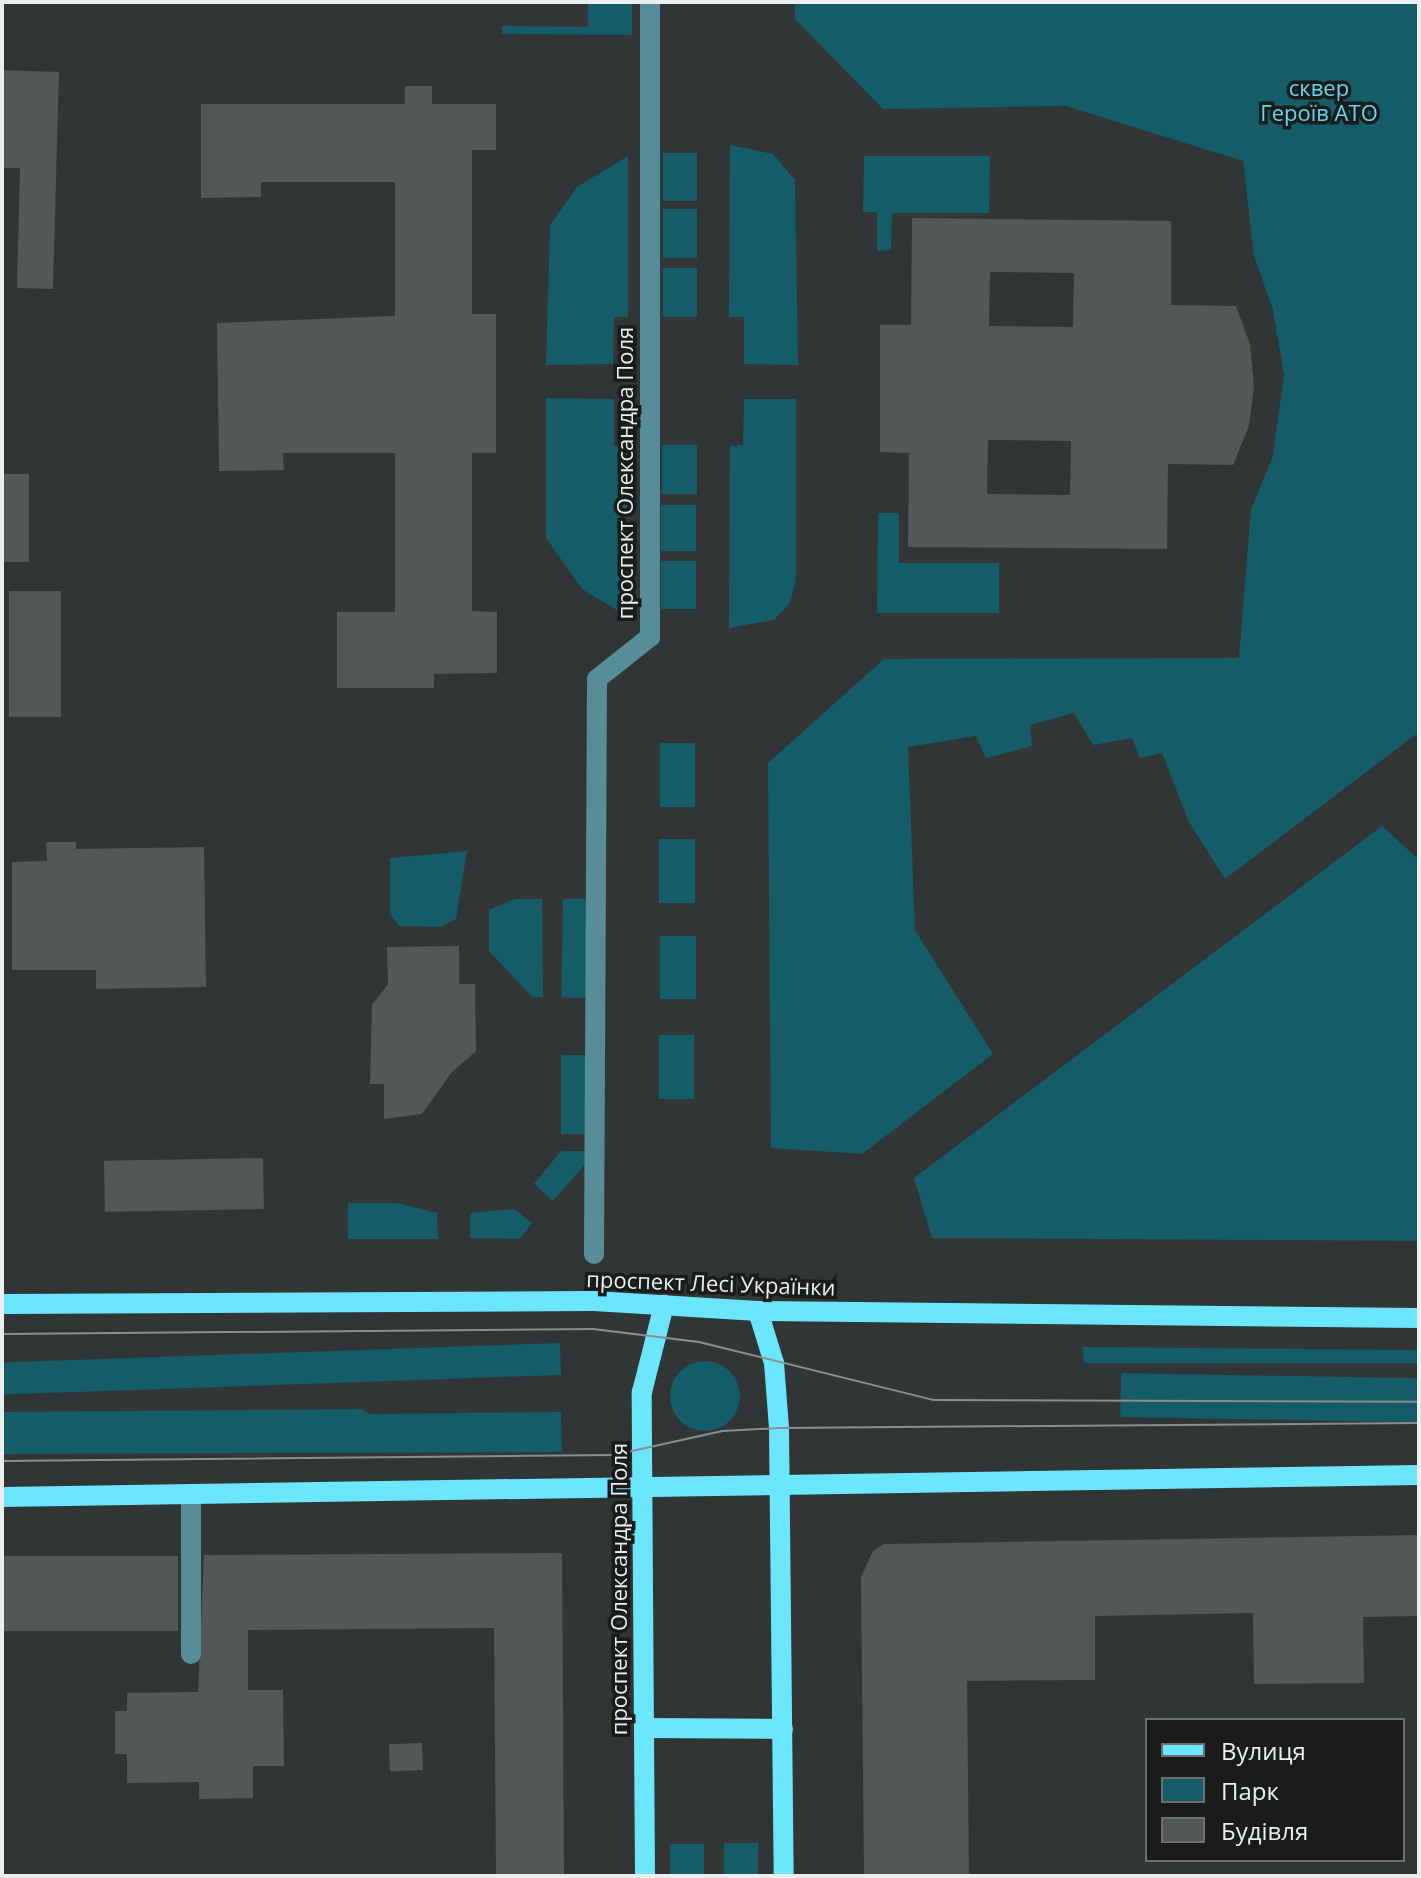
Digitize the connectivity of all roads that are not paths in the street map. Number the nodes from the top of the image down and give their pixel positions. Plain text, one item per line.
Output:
1 (650, 2) edge
2 (594, 1254) dead end
3 (2, 1304) edge
4 (664, 1305) junction
5 (758, 1311) junction
6 (1419, 1318) edge
7 (1419, 1475) edge
8 (780, 1482) junction
9 (642, 1488) junction
10 (191, 1494) junction
11 (2, 1497) edge
12 (191, 1654) dead end
13 (644, 1728) junction
14 (783, 1729) junction
15 (645, 1876) edge
16 (784, 1876) edge

1 - 2 street, проспект Олександра Поля
3 - 4 main road, проспект Лесі Українки
4 - 5 main road, проспект Лесі Українки
4 - 9 main road, проспект Олександра Поля
5 - 6 main road, проспект Лесі Українки
5 - 8 main road
7 - 8 main road
8 - 9 main road
8 - 14 main road
9 - 10 main road
9 - 13 main road, проспект Олександра Поля
10 - 11 main road
10 - 12 street
13 - 14 main road
13 - 15 main road, проспект Олександра Поля
14 - 16 main road

